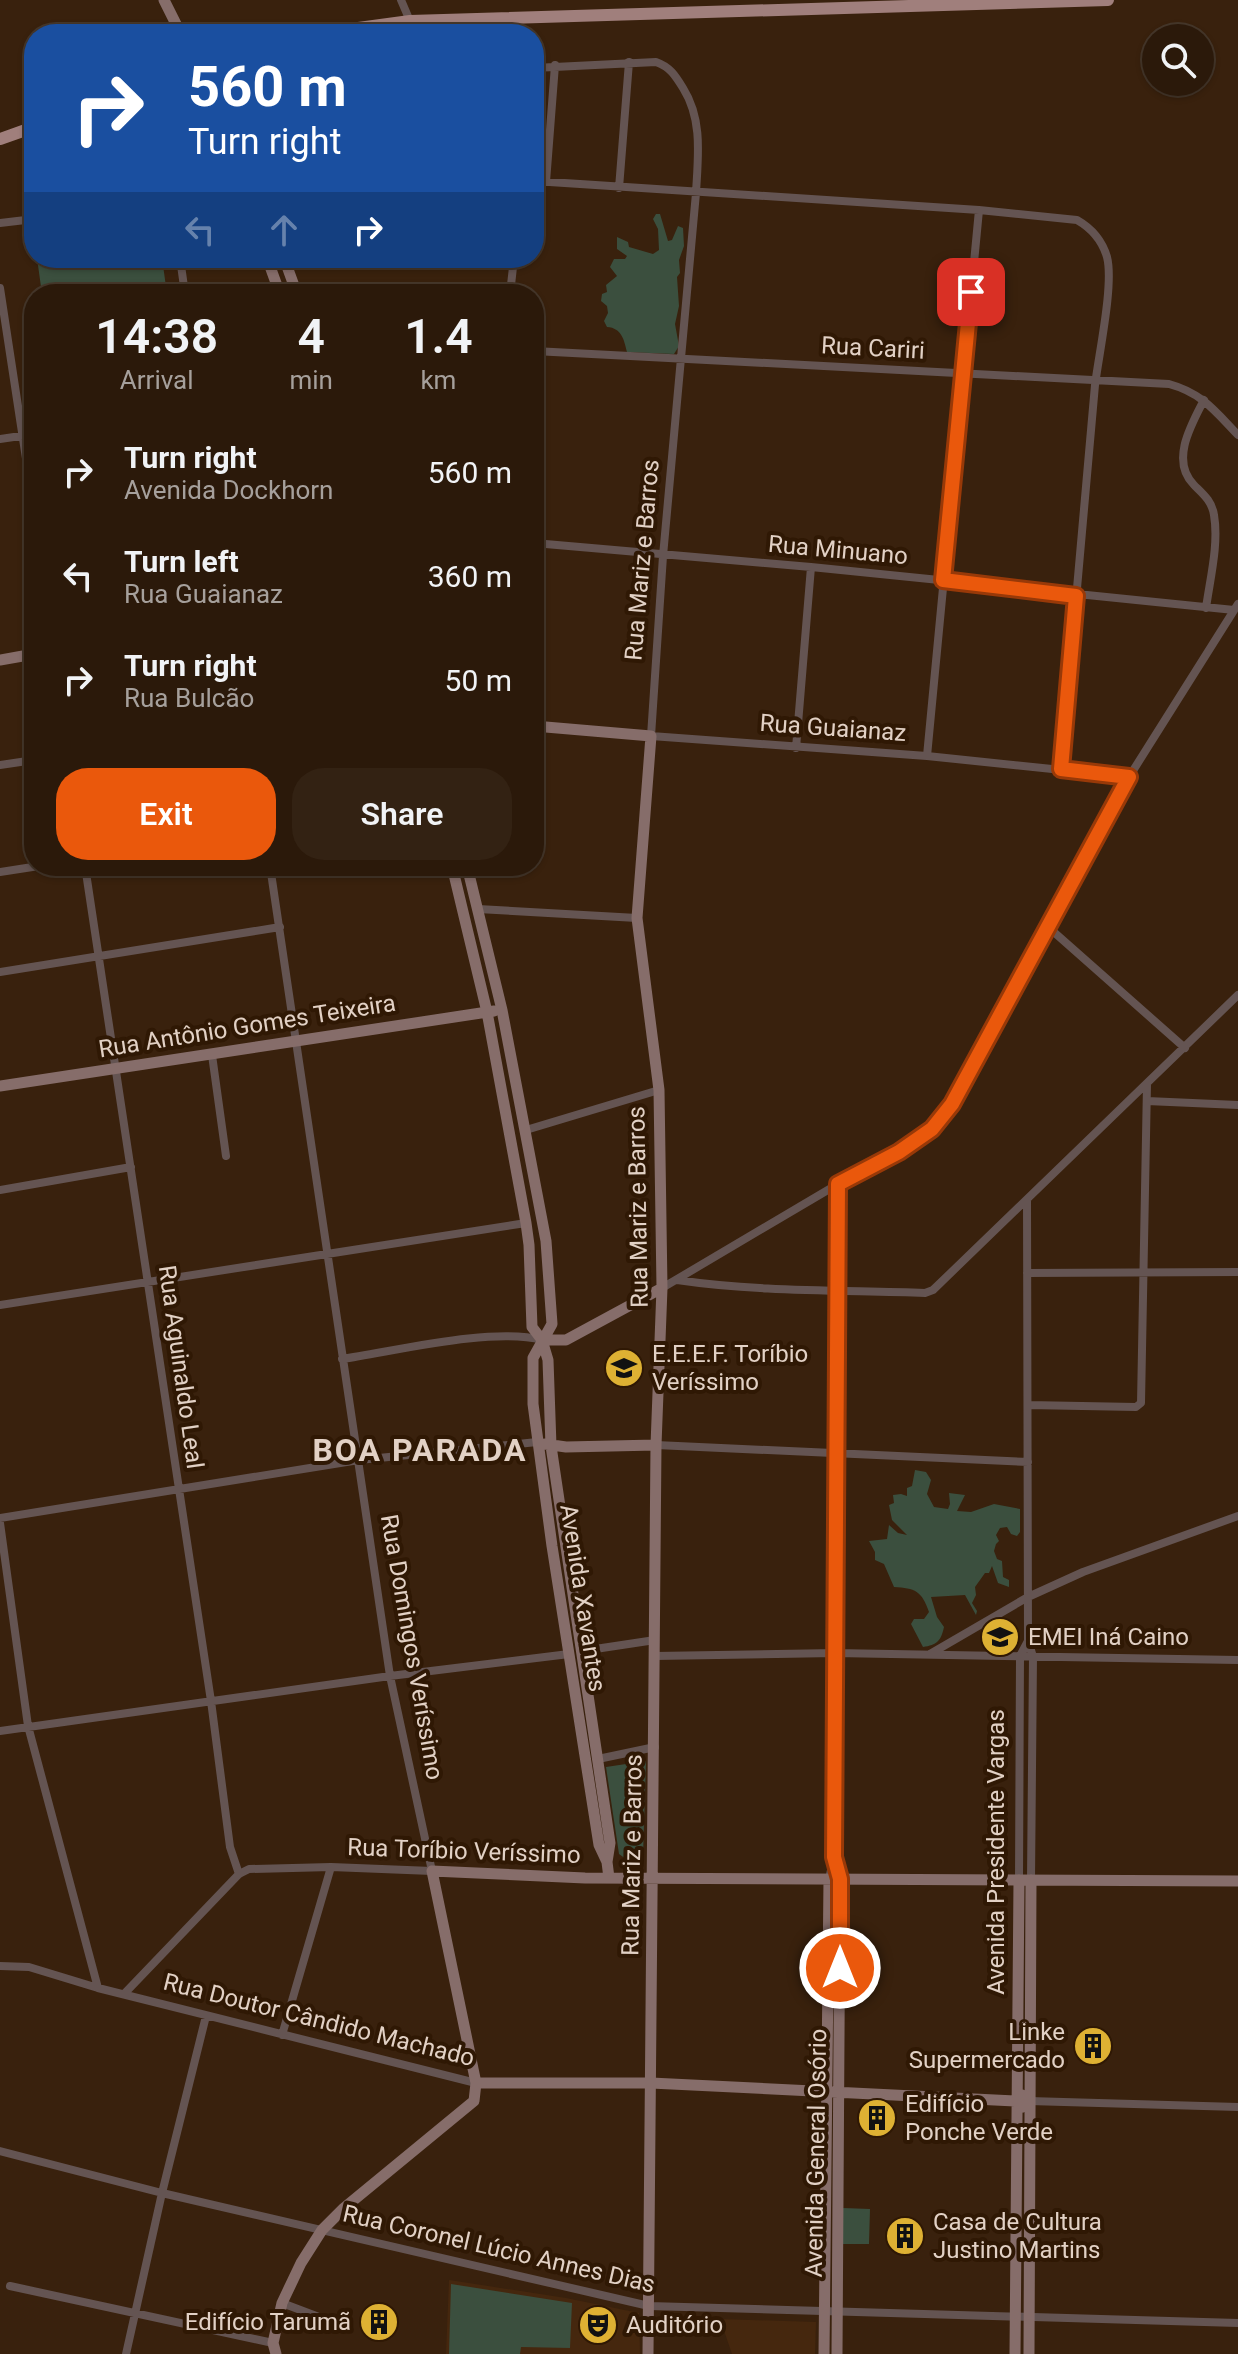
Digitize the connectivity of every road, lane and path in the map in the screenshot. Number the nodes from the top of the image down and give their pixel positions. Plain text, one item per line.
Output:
1 (164, 0) edge
2 (401, 0) edge
3 (1108, 0) edge
4 (752, 4) edge
5 (410, 21) junction
6 (176, 24) edge
7 (388, 24) edge
8 (629, 62) junction
9 (555, 65) junction
10 (544, 67) edge
11 (24, 131) edge
12 (0, 139) edge
13 (546, 182) joint
14 (619, 188) junction
15 (696, 193) junction
16 (979, 210) junction
17 (24, 220) edge
18 (0, 223) edge
19 (0, 288) edge
20 (544, 351) edge
21 (681, 357) junction
22 (963, 373) junction
23 (1096, 380) junction
24 (1204, 400) junction
25 (23, 435) junction
26 (1238, 435) edge
27 (0, 439) edge
28 (24, 442) edge
29 (544, 544) edge
30 (663, 556) junction
31 (811, 567) junction
32 (943, 580) junction
33 (1076, 596) junction
34 (1236, 607) edge
35 (1206, 608) junction
36 (24, 656) edge
37 (0, 660) edge
38 (544, 727) edge
39 (651, 736) junction
40 (796, 748) junction
41 (927, 756) junction
42 (24, 761) edge
43 (0, 765) edge
44 (1061, 769) junction
45 (1129, 777) junction
46 (24, 868) edge
47 (0, 872) edge
48 (87, 876) edge
49 (272, 876) edge
50 (454, 876) edge
51 (470, 876) edge
52 (478, 909) junction
53 (637, 918) junction
54 (1047, 926) junction
55 (280, 927) junction
56 (99, 958) junction
57 (0, 972) edge
58 (1238, 995) edge
59 (502, 1010) junction
60 (487, 1012) junction
61 (296, 1040) junction
62 (1185, 1048) junction
63 (212, 1055) junction
64 (117, 1069) junction
65 (1147, 1084) junction
66 (0, 1086) edge
67 (659, 1090) junction
68 (1147, 1101) junction
69 (1238, 1105) edge
70 (526, 1130) junction
71 (226, 1156) dead end
72 (131, 1167) junction
73 (838, 1184) junction
74 (0, 1190) edge
75 (1027, 1201) junction
76 (526, 1223) junction
77 (327, 1254) junction
78 (1238, 1272) edge
79 (1027, 1273) junction
80 (1143, 1274) junction
81 (148, 1280) junction
82 (677, 1280) junction
83 (662, 1288) junction
84 (837, 1290) junction
85 (0, 1305) edge
86 (552, 1324) junction
87 (577, 1336) junction
88 (542, 1340) junction
89 (342, 1359) junction
90 (1028, 1405) junction
91 (537, 1442) junction
92 (656, 1445) junction
93 (551, 1446) junction
94 (835, 1453) junction
95 (359, 1460) junction
96 (1028, 1462) junction
97 (179, 1488) junction
98 (1238, 1516) edge
99 (0, 1520) edge
100 (1028, 1597) junction
101 (655, 1640) junction
102 (1028, 1640) junction
103 (582, 1651) junction
104 (835, 1653) junction
105 (569, 1654) junction
106 (928, 1655) junction
107 (655, 1656) junction
108 (1020, 1656) junction
109 (1033, 1657) junction
110 (1238, 1660) edge
111 (390, 1676) junction
112 (211, 1701) junction
113 (28, 1726) junction
114 (0, 1731) edge
115 (655, 1747) junction
116 (598, 1759) junction
117 (607, 1862) junction
118 (331, 1867) junction
119 (432, 1871) junction
120 (239, 1874) junction
121 (609, 1878) junction
122 (654, 1878) junction
123 (834, 1879) junction
124 (1025, 1880) junction
125 (1238, 1881) edge
126 (0, 1966) edge
127 (98, 1988) junction
128 (124, 1994) junction
129 (206, 2016) junction
130 (834, 2024) junction
131 (282, 2035) junction
132 (476, 2083) junction
133 (651, 2083) junction
134 (826, 2091) junction
135 (840, 2092) junction
136 (1015, 2101) junction
137 (1029, 2101) junction
138 (1238, 2107) edge
139 (0, 2151) edge
140 (162, 2193) junction
141 (832, 2203) junction
142 (322, 2230) junction
143 (10, 2286) dead end
144 (282, 2303) junction
145 (649, 2306) junction
146 (830, 2310) junction
147 (135, 2312) junction
148 (1015, 2316) junction
149 (1030, 2316) junction
150 (1238, 2323) edge
151 (348, 2328) dead end
152 (274, 2348) edge
153 (126, 2354) edge
154 (648, 2354) edge
155 (824, 2354) edge
156 (837, 2354) edge
157 (1015, 2354) edge
158 (1029, 2354) edge

1 - 6 street
2 - 5 street
3 - 4 main road
4 - 5 main road
5 - 7 main road
8 - 9 street
8 - 14 street
8 - 15 street, Rua Mariz e Barros
9 - 10 street
9 - 13 street
11 - 12 main road
13 - 14 street
14 - 15 street
15 - 16 street
15 - 21 street, Rua Mariz e Barros
16 - 22 street
16 - 23 street
17 - 18 street
19 - 25 street
20 - 21 street, Rua Cariri
21 - 22 street, Rua Cariri
21 - 30 street, Rua Mariz e Barros
22 - 23 street, Rua Cariri
22 - 32 street
23 - 24 street, Rua Cariri
23 - 33 street
24 - 26 street, Rua Cariri
24 - 35 street
25 - 27 street
25 - 28 street
29 - 30 street, Rua Minuano
30 - 31 street, Rua Minuano
30 - 39 street, Rua Mariz e Barros
31 - 32 street, Rua Minuano
31 - 40 street
32 - 33 street, Rua Minuano
32 - 41 street
33 - 35 street, Rua Minuano
33 - 44 street
34 - 35 street, Rua Minuano
34 - 45 street
36 - 37 street
38 - 39 street, Rua Guaianaz
39 - 40 street, Rua Guaianaz
39 - 53 street, Rua Mariz e Barros
40 - 41 street, Rua Guaianaz
41 - 44 street, Rua Guaianaz
42 - 43 street
44 - 45 street, Rua Guaianaz
45 - 54 street
46 - 47 street
48 - 56 street, Rua Aguinaldo Leal
49 - 55 street, Rua Domingos Veríssimo
50 - 60 street, Avenida Xavantes
51 - 52 street
52 - 53 street
52 - 59 street
53 - 67 street, Rua Mariz e Barros
54 - 62 street
54 - 73 street
55 - 56 street
55 - 61 street, Rua Domingos Veríssimo
56 - 57 street
56 - 64 street, Rua Aguinaldo Leal
58 - 62 street
59 - 60 street, Rua Antônio Gomes Teixeira
59 - 70 street
60 - 61 street, Rua Antônio Gomes Teixeira
60 - 76 street, Avenida Xavantes
61 - 63 street, Rua Antônio Gomes Teixeira
61 - 77 street, Rua Domingos Veríssimo
62 - 65 street
63 - 64 street, Rua Antônio Gomes Teixeira
63 - 71 street
64 - 66 street, Rua Antônio Gomes Teixeira
64 - 72 street, Rua Aguinaldo Leal
65 - 68 street
65 - 75 street
67 - 70 street
67 - 83 street, Rua Mariz e Barros
68 - 69 street
68 - 80 street
70 - 86 street
72 - 74 street
72 - 81 street, Rua Aguinaldo Leal
73 - 82 street
73 - 84 street, Avenida General Osório
75 - 79 street, Avenida Presidente Vargas
75 - 84 street
76 - 77 street
76 - 88 street, Avenida Xavantes
77 - 81 street
77 - 89 street, Rua Domingos Veríssimo
78 - 80 street
79 - 80 street
79 - 90 street, Avenida Presidente Vargas
80 - 90 street
81 - 85 street
81 - 97 street, Rua Aguinaldo Leal
82 - 83 street
82 - 84 street
83 - 87 street
83 - 92 street, Rua Mariz e Barros
84 - 94 street, Avenida General Osório
86 - 87 street
86 - 88 street, Avenida Xavantes
87 - 88 street
88 - 89 street
88 - 91 street, Avenida Xavantes
88 - 93 street, Avenida Xavantes
89 - 95 street, Rua Domingos Veríssimo
90 - 96 street, Avenida Presidente Vargas
91 - 93 street
91 - 95 street
91 - 105 street, Avenida Xavantes
92 - 93 street
92 - 94 street
92 - 101 street, Rua Mariz e Barros
93 - 103 street, Avenida Xavantes
94 - 96 street
94 - 104 street, Avenida General Osório
95 - 97 street
95 - 111 street, Rua Domingos Veríssimo
96 - 100 street, Avenida Presidente Vargas
97 - 99 street
97 - 112 street, Rua Aguinaldo Leal
98 - 100 street
99 - 113 street
100 - 102 street, Avenida Presidente Vargas
100 - 106 street
101 - 103 street
101 - 107 street, Rua Mariz e Barros
102 - 108 street, Avenida Presidente Vargas
102 - 109 street, Avenida Presidente Vargas
103 - 116 street, Avenida Xavantes
104 - 106 street
104 - 107 street
104 - 123 street, Avenida General Osório
105 - 111 street
105 - 117 street, Avenida Xavantes
106 - 108 street
107 - 115 street, Rua Mariz e Barros
108 - 109 street
108 - 124 street, Avenida Presidente Vargas
109 - 110 street
109 - 124 street, Avenida Presidente Vargas
111 - 112 street
111 - 119 street, Rua Domingos Veríssimo
112 - 113 street
112 - 120 street, Rua Aguinaldo Leal
113 - 114 street
113 - 127 street
115 - 116 street
115 - 122 street, Rua Mariz e Barros
116 - 117 street, Avenida Xavantes
117 - 121 street, Avenida Xavantes
118 - 119 street, Rua Toríbio Veríssimo
118 - 120 street, Rua Toríbio Veríssimo
118 - 131 street
119 - 121 street, Rua Toríbio Veríssimo
119 - 132 street, Rua Domingos Veríssimo
120 - 128 street
121 - 122 street, Rua Toríbio Veríssimo
122 - 123 street, Rua Toríbio Veríssimo
122 - 133 street, Rua Mariz e Barros
123 - 124 street, Rua Toríbio Veríssimo
123 - 130 street, Avenida General Osório
124 - 125 street, Rua Toríbio Veríssimo
124 - 136 street, Avenida Presidente Vargas
124 - 137 street, Avenida Presidente Vargas
126 - 127 street, Rua Doutor Cândido Machado
127 - 128 street, Rua Doutor Cândido Machado
128 - 129 street, Rua Doutor Cândido Machado
129 - 131 street, Rua Doutor Cândido Machado
129 - 140 street
130 - 134 street, Avenida General Osório
130 - 135 street, Avenida General Osório
131 - 132 street, Rua Doutor Cândido Machado
132 - 133 street, Rua Doutor Cândido Machado
132 - 142 street
133 - 134 street, Rua Doutor Cândido Machado
133 - 145 street, Rua Mariz e Barros
134 - 135 street, Rua Doutor Cândido Machado
134 - 141 street, Avenida General Osório
135 - 136 street, Rua Doutor Cândido Machado
135 - 141 street, Avenida General Osório
136 - 137 street, Rua Doutor Cândido Machado
136 - 148 street, Avenida Presidente Vargas
137 - 138 street, Rua Doutor Cândido Machado
137 - 149 street, Avenida Presidente Vargas
139 - 140 street, Rua Coronel Lúcio Annes Dias
140 - 142 street, Rua Coronel Lúcio Annes Dias
140 - 147 street
141 - 146 street, Avenida General Osório
142 - 144 street
142 - 145 street, Rua Coronel Lúcio Annes Dias
143 - 147 street
144 - 151 street
144 - 152 street
145 - 146 street, Rua Coronel Lúcio Annes Dias
145 - 154 street, Rua Mariz e Barros
146 - 148 street, Rua Coronel Lúcio Annes Dias
146 - 155 street, Avenida General Osório
146 - 156 street, Avenida General Osório
147 - 152 street
147 - 153 street
148 - 149 street, Rua Coronel Lúcio Annes Dias
148 - 157 street, Avenida Presidente Vargas
149 - 150 street, Rua Coronel Lúcio Annes Dias
149 - 158 street, Avenida Presidente Vargas

